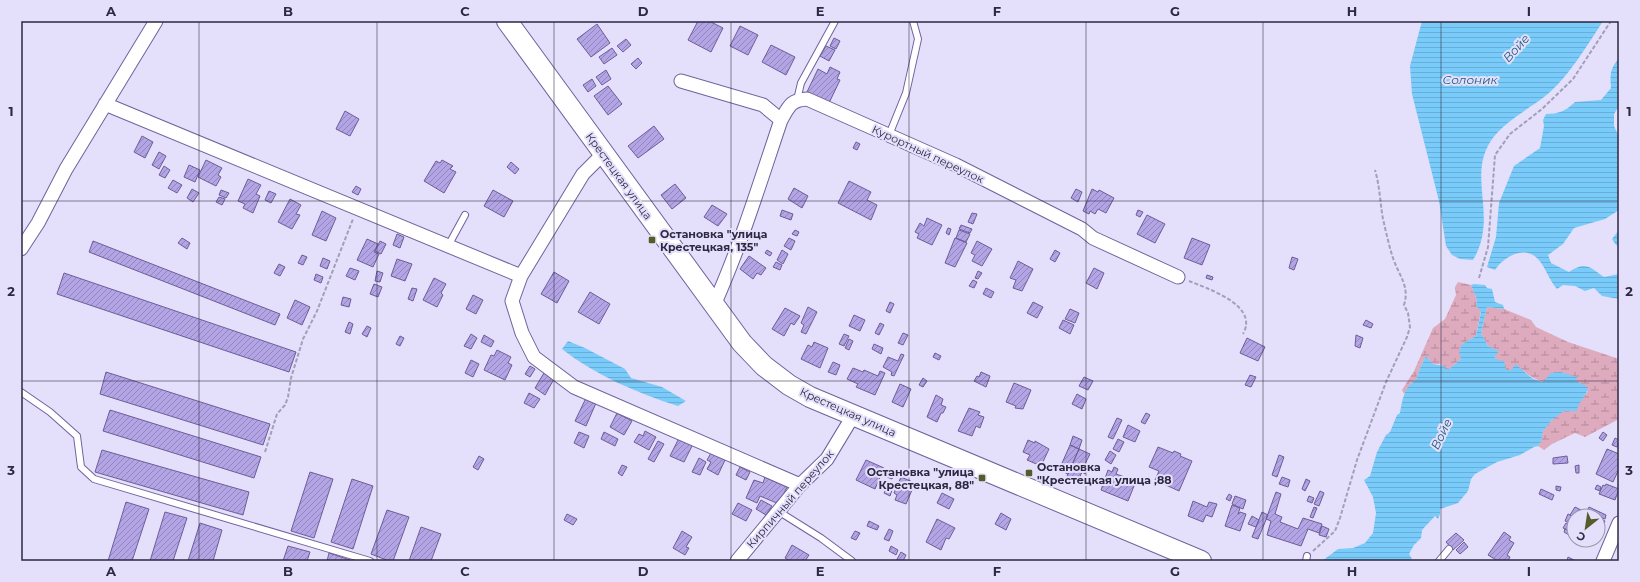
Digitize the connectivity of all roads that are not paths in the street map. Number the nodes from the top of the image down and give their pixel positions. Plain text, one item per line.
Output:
1 (156, 21) edge
2 (507, 21) edge
3 (835, 21) edge
4 (913, 21) edge
5 (681, 81) dead end
6 (798, 100) junction
7 (105, 104) junction
8 (781, 120) junction
9 (889, 134) junction
10 (603, 154) junction
11 (466, 215) dead end
12 (448, 246) junction
13 (21, 249) edge
14 (521, 276) junction
15 (1178, 277) road end
16 (714, 305) junction
17 (21, 392) edge
18 (853, 416) junction
19 (800, 485) junction
20 (778, 511) junction
21 (1619, 523) edge
22 (1449, 549) dead end
23 (1197, 560) edge
24 (370, 561) edge
25 (737, 561) edge
26 (852, 561) edge
27 (1439, 561) edge
28 (1603, 561) edge

1 - 7 street
2 - 10 main road, Крестецкая улица
3 - 6 lane
4 - 9 lane
5 - 8 street
6 - 8 street
6 - 9 street, Курортный переулок
7 - 12 street
7 - 13 street
8 - 16 street
9 - 15 street, Курортный переулок
10 - 14 street
10 - 16 main road, Крестецкая улица
11 - 12 lane
12 - 14 street
14 - 19 street
16 - 18 main road, Крестецкая улица
17 - 24 lane
18 - 19 street, Кирпичный переулок
18 - 23 main road, Крестецкая улица
19 - 20 street, Кирпичный переулок
20 - 25 street, Кирпичный переулок
20 - 26 lane
21 - 28 street
22 - 27 lane

